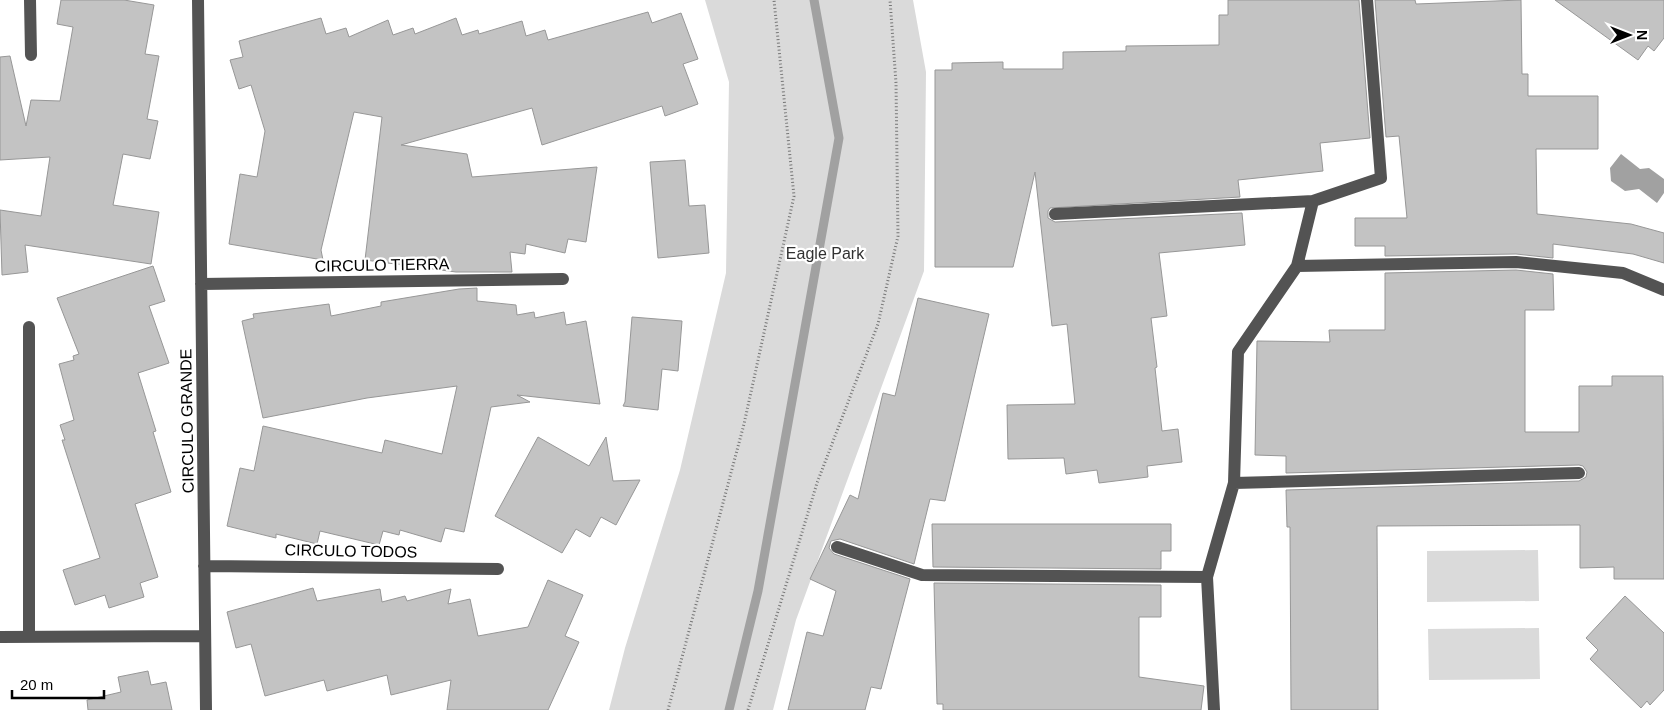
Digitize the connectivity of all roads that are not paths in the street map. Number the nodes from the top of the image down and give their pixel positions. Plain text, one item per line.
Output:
1 (30, 0) edge
2 (198, 0) edge
3 (1367, 0) edge
4 (31, 54) dead end
5 (1313, 201) junction
6 (1055, 214) dead end
7 (1297, 266) junction
8 (563, 279) dead end
9 (201, 284) junction
10 (1664, 290) edge
11 (29, 327) dead end
12 (1579, 473) dead end
13 (1234, 483) junction
14 (837, 547) dead end
15 (204, 566) junction
16 (498, 569) dead end
17 (1207, 577) junction
18 (205, 636) junction
19 (0, 637) edge
20 (29, 637) junction
21 (206, 710) edge
22 (1214, 710) edge

1 - 4 street
2 - 9 street, CIRCULO GRANDE
3 - 5 street
5 - 6 street
5 - 7 street
7 - 10 street
7 - 13 street
8 - 9 street, CIRCULO TIERRA
9 - 15 street, CIRCULO GRANDE
11 - 20 street
12 - 13 street
13 - 17 street
14 - 17 street
15 - 16 street, CIRCULO TODOS
15 - 18 street, CIRCULO GRANDE
17 - 22 street
18 - 20 street
18 - 21 street, CIRCULO GRANDE
19 - 20 street

